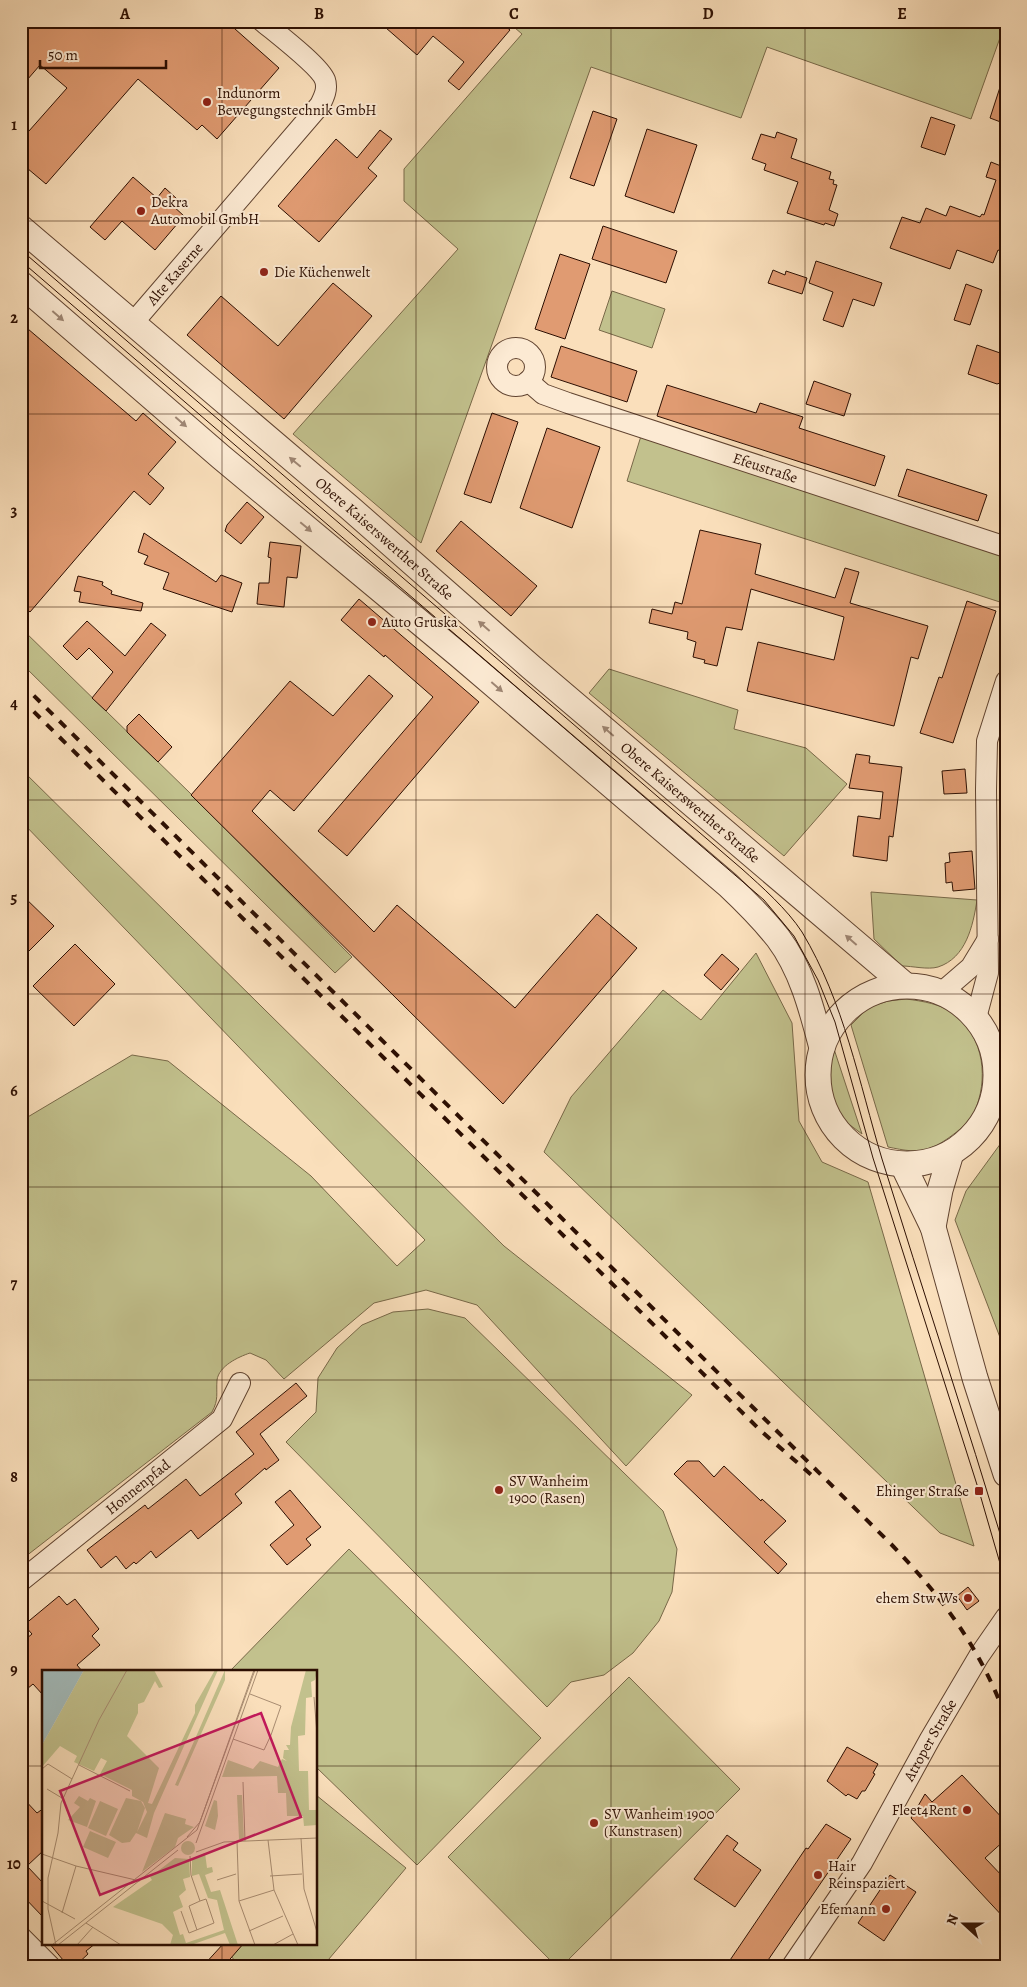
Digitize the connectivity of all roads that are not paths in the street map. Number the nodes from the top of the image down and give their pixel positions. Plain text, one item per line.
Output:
1 (262, 21) edge
2 (21, 228) edge
3 (21, 284) edge
4 (132, 324) junction
5 (528, 381) dead end
6 (1006, 547) edge
7 (1006, 681) edge
8 (989, 937) junction
9 (905, 985) junction
10 (942, 992) junction
11 (976, 1018) junction
12 (822, 1048) junction
13 (1001, 1087) edge
14 (951, 1153) junction
15 (903, 1165) junction
16 (933, 1227) junction
17 (240, 1383) dead end
18 (1006, 1474) edge
19 (21, 1581) edge
20 (1006, 1617) edge
21 (21, 1937) edge
22 (50, 1966) edge
23 (792, 1966) edge

1 - 4 street, Alte Kaserne
2 - 4 street, Obere Kaiserswerther Straße
3 -> 12 street
9 -> 4 street, Obere Kaiserswerther Straße
5 - 6 street, Efeustraße
7 - 8 street
8 - 10 street
8 - 11 street
9 - 10 street
9 - 12 street
10 - 11 street
11 - 13 street
12 - 15 street
13 - 14 street
14 - 15 street
14 - 16 street
15 - 16 street
16 - 18 street
17 - 19 street, Honnenpfad
20 - 23 street, Atroper Straße
21 - 22 street

